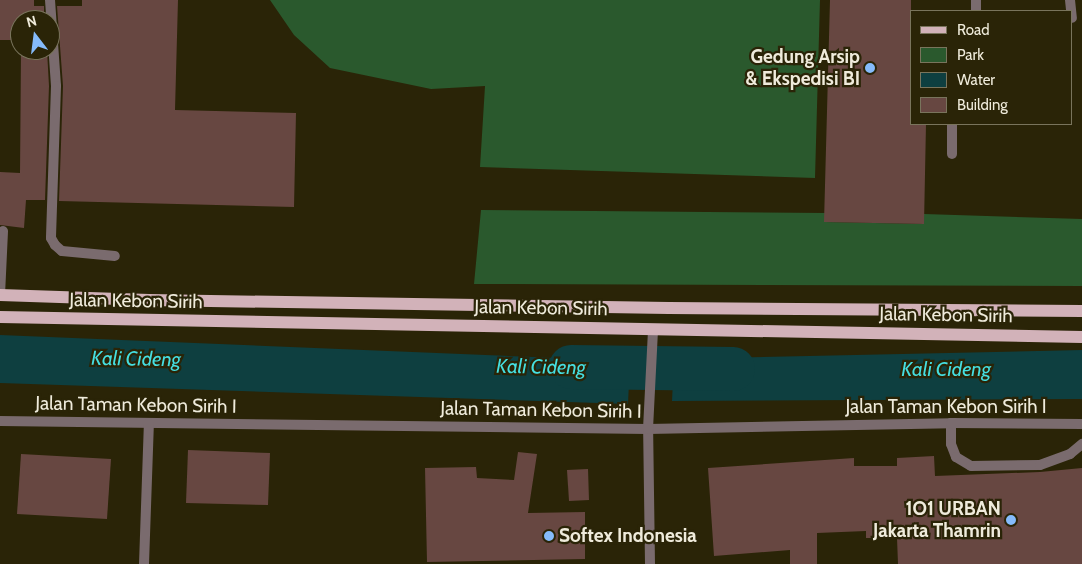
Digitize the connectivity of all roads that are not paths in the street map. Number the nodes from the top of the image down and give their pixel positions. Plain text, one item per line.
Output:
1 (50, 0) edge
2 (1070, 0) edge
3 (1075, 18) edge
4 (952, 125) edge
5 (952, 154) dead end
6 (3, 231) dead end
7 (115, 256) dead end
8 (0, 295) edge
9 (1082, 312) edge
10 (0, 317) edge
11 (653, 329) junction
12 (1082, 337) edge
13 (0, 421) edge
14 (149, 423) junction
15 (951, 423) junction
16 (1082, 424) edge
17 (648, 429) junction
18 (1082, 444) edge
19 (144, 564) edge
20 (650, 564) edge

1 - 7 street
2 - 3 street
4 - 5 street
6 - 8 street
8 - 9 main road, Jalan Kebon Sirih
10 - 11 main road, Jalan Kebon Sirih
11 - 12 main road, Jalan Kebon Sirih
11 - 17 street
13 - 14 street, Jalan Taman Kebon Sirih I
14 - 17 street, Jalan Taman Kebon Sirih I
14 - 19 street
15 - 16 street, Jalan Taman Kebon Sirih I
15 - 17 street, Jalan Taman Kebon Sirih I
15 - 18 street
17 - 20 street

